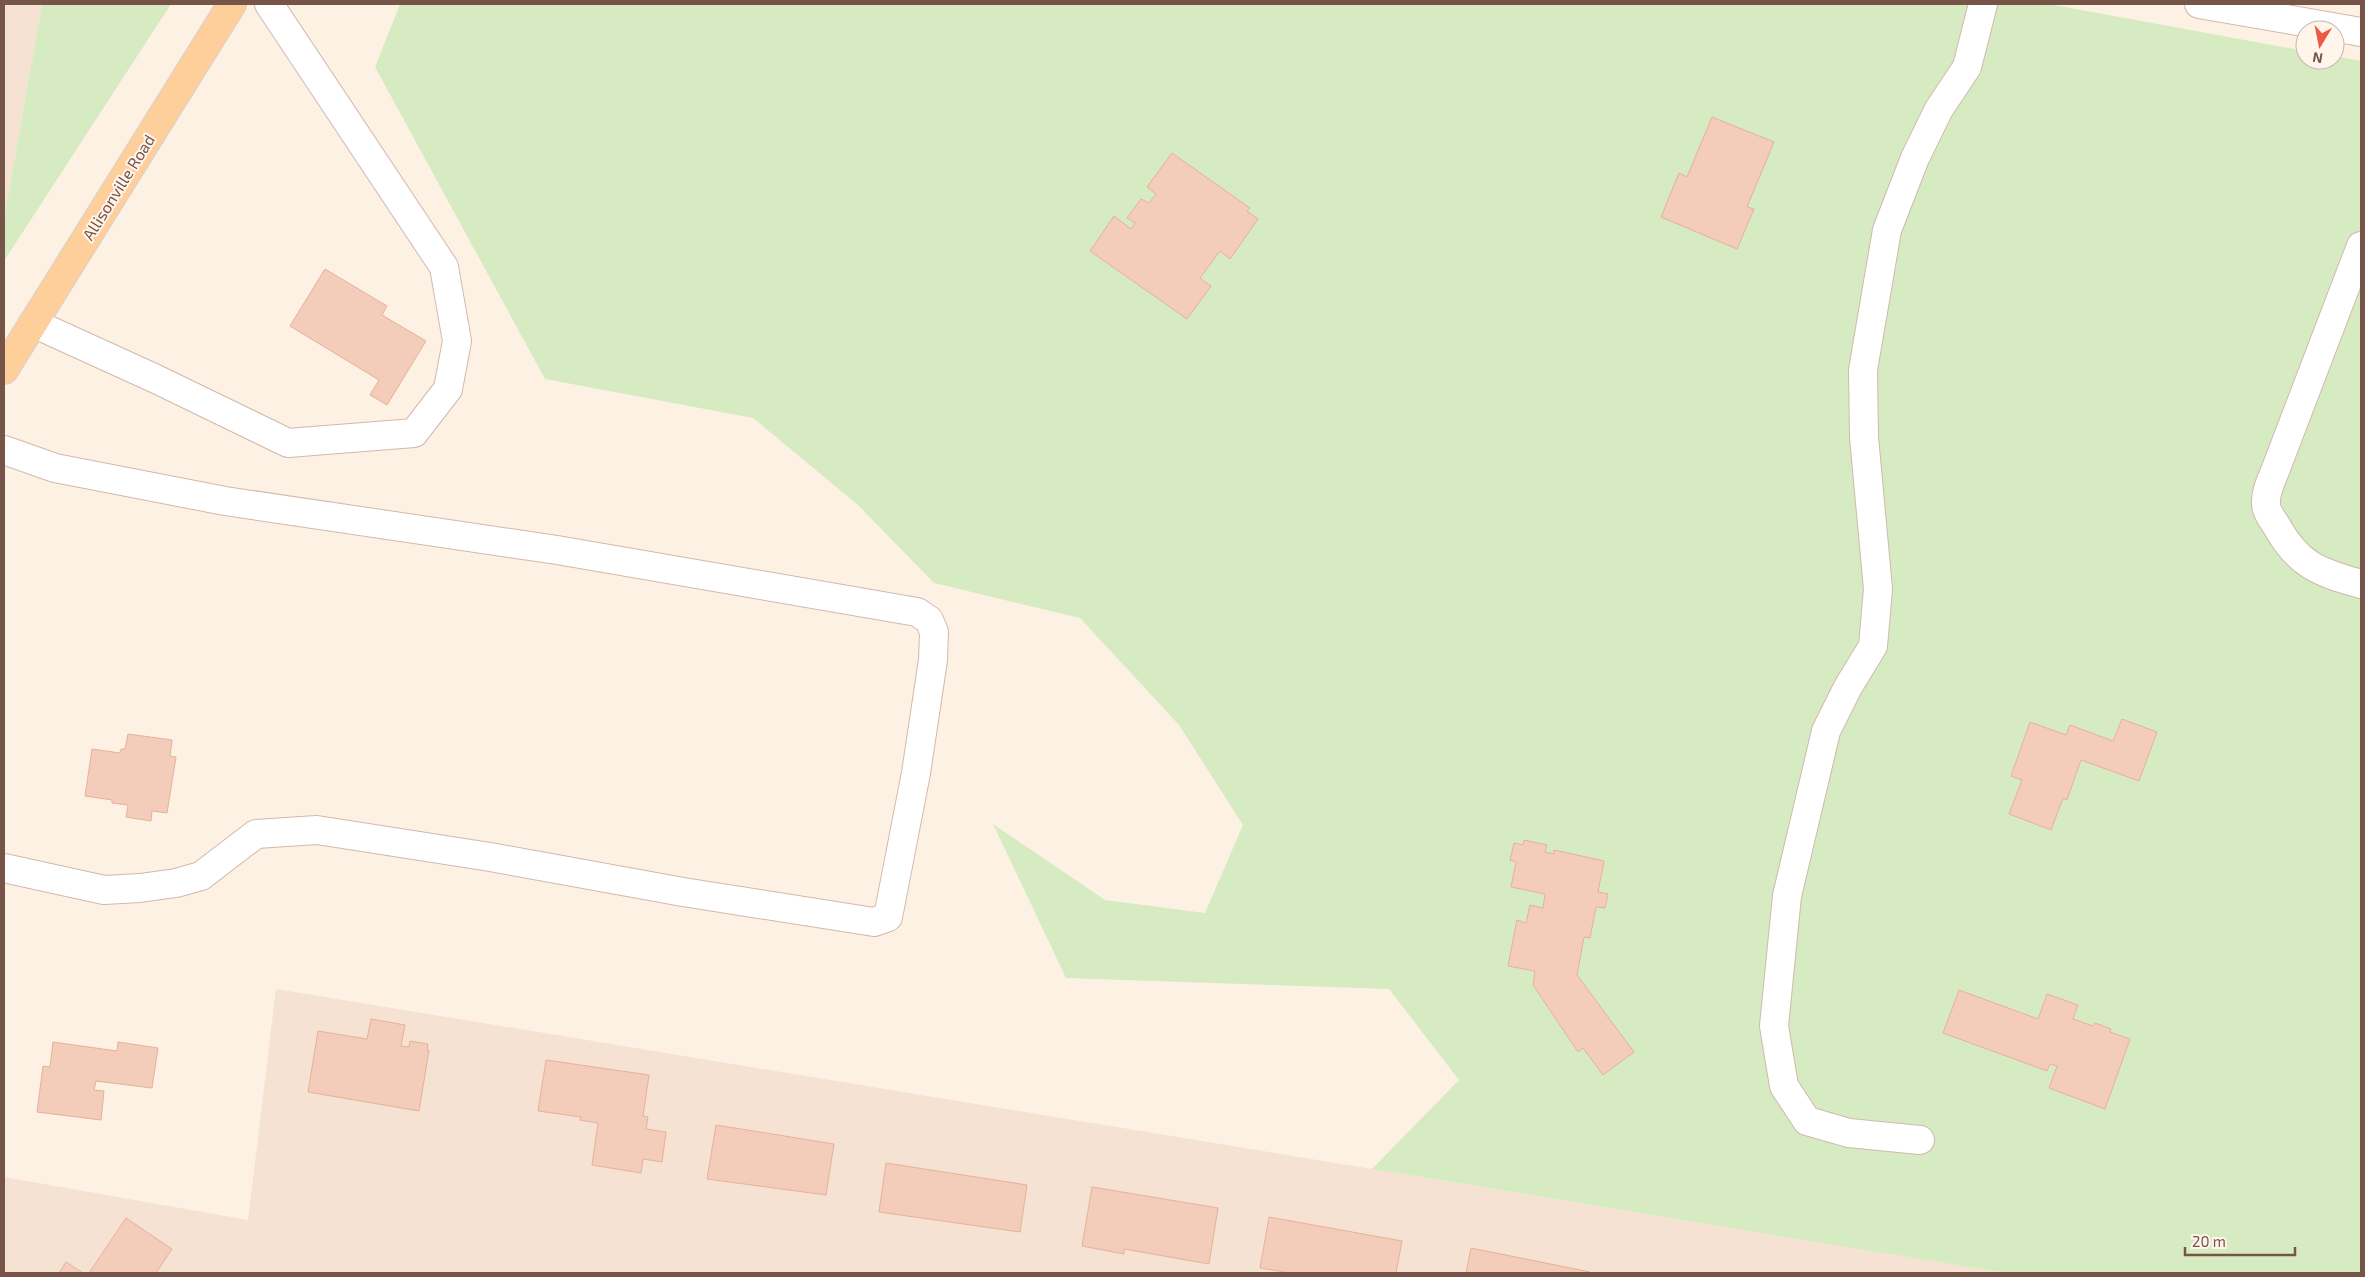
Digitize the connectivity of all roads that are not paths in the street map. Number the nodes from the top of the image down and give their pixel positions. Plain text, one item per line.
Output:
1 (232, 4) edge
2 (269, 4) edge
3 (1984, 4) edge
4 (2199, 4) edge
5 (2361, 32) edge
6 (2361, 246) edge
7 (33, 323) junction
8 (5, 367) edge
9 (4, 450) edge
10 (2361, 584) edge
11 (4, 868) edge
12 (1920, 1140) dead end

1 - 7 main road, Allisonville Road
2 - 7 street
3 - 12 street
4 - 5 street
6 - 10 street
7 - 8 main road, Allisonville Road
9 - 11 street

